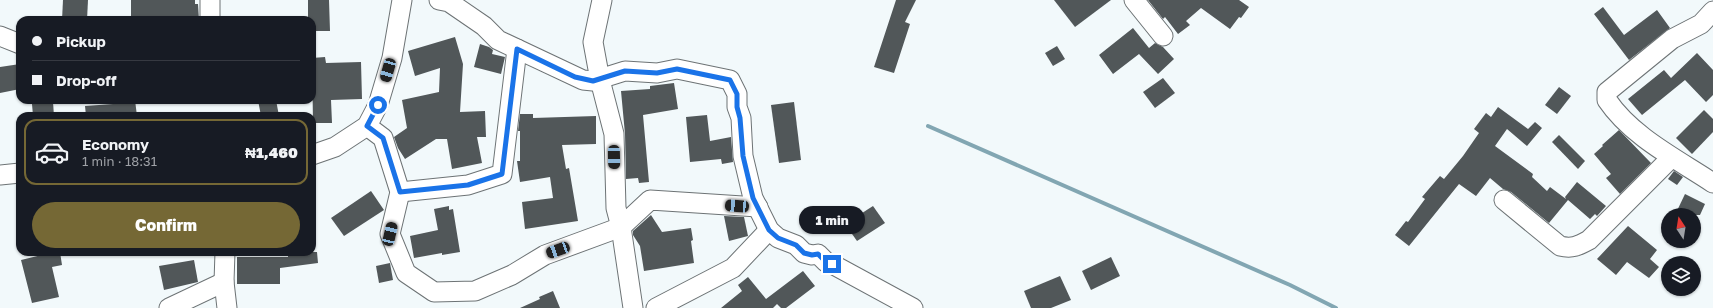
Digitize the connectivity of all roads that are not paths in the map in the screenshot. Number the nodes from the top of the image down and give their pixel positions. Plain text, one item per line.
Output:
1 (210, 0) edge
2 (402, 0) edge
3 (438, 0) edge
4 (602, 0) edge
5 (1134, 0) edge
6 (1713, 11) edge
7 (210, 16) edge
8 (0, 36) edge
9 (1163, 36) dead end
10 (16, 42) edge
11 (517, 49) junction
12 (600, 80) junction
13 (367, 126) junction
14 (316, 154) edge
15 (1671, 158) junction
16 (16, 173) edge
17 (0, 175) edge
18 (1713, 183) edge
19 (400, 192) junction
20 (1504, 200) dead end
21 (758, 207) junction
22 (621, 227) junction
23 (769, 230) junction
24 (225, 256) edge
25 (224, 282) junction
26 (169, 308) edge
27 (228, 308) edge
28 (633, 308) edge
29 (656, 308) edge
30 (913, 308) edge

1 - 7 street
2 - 13 street
3 - 11 street
4 - 12 street
5 - 9 street
6 - 15 street
8 - 10 street
11 - 12 street
11 - 19 street
12 - 21 street
12 - 22 street
13 - 14 street
13 - 19 street
15 - 18 street
15 - 20 street
16 - 17 street
19 - 22 street
21 - 22 street
21 - 23 street
22 - 28 street
23 - 29 street
23 - 30 street
24 - 25 street
25 - 26 street
25 - 27 street

